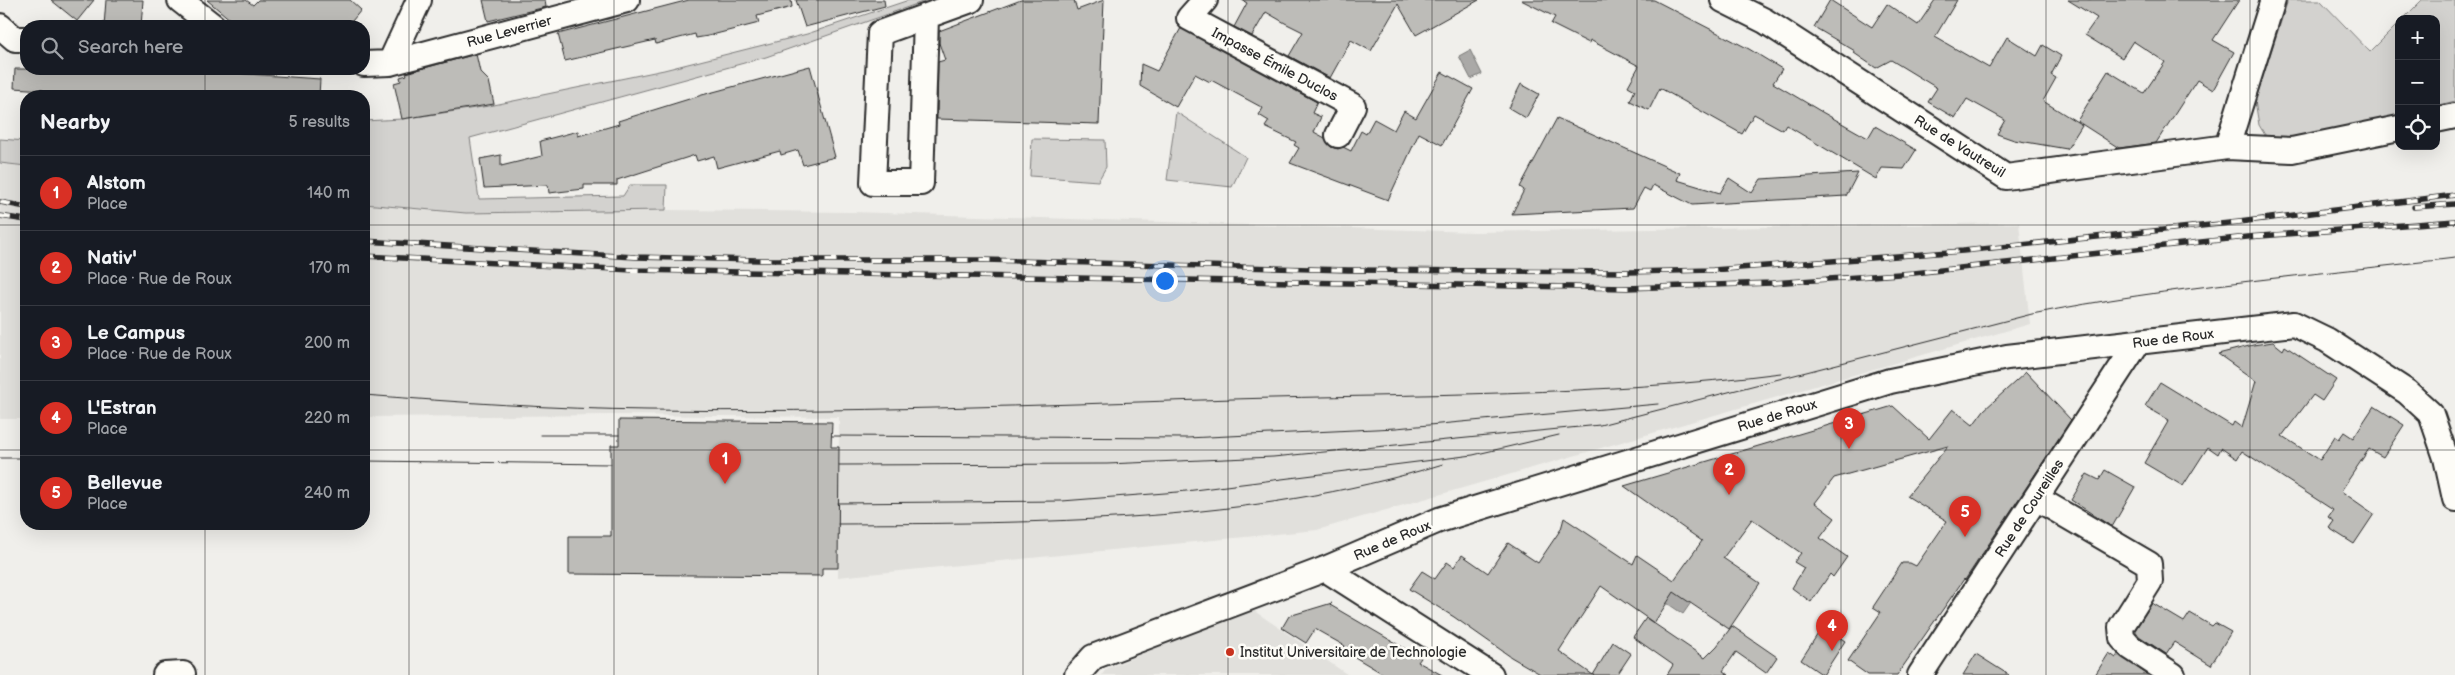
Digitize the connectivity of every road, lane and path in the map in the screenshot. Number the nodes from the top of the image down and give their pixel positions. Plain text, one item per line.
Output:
1 (180, 0) edge
2 (627, 0) edge
3 (971, 0) edge
4 (1205, 0) edge
5 (1723, 0) edge
6 (2273, 0) edge
7 (409, 11) edge
8 (926, 17) junction
9 (203, 20) edge
10 (0, 26) edge
11 (20, 39) edge
12 (426, 54) junction
13 (390, 63) junction
14 (370, 64) edge
15 (2455, 116) edge
16 (2440, 119) edge
17 (2395, 129) edge
18 (1338, 135) dead end
19 (2228, 147) junction
20 (2138, 342) junction
21 (2036, 498) junction
22 (2455, 498) edge
23 (1325, 569) junction
24 (1077, 675) edge
25 (1490, 675) edge
26 (1920, 675) edge
27 (2173, 675) edge

1 - 9 street
2 - 12 street, Rue Leverrier
3 - 8 street
4 - 18 street, Impasse Émile Duclos
5 - 19 street, Rue de Vautreuil
6 - 19 street
7 - 12 street
7 - 13 street
8 - 8 street
10 - 11 street
12 - 13 street, Rue Leverrier
13 - 14 street, Rue Leverrier
15 - 16 street
17 - 19 street, Rue de Vautreuil
20 - 21 street, Rue de Coureilles
20 - 22 street, Rue de Roux
20 - 23 street, Rue de Roux
21 - 26 street, Rue de Coureilles
21 - 27 street
23 - 24 street, Rue de Roux
23 - 25 street

